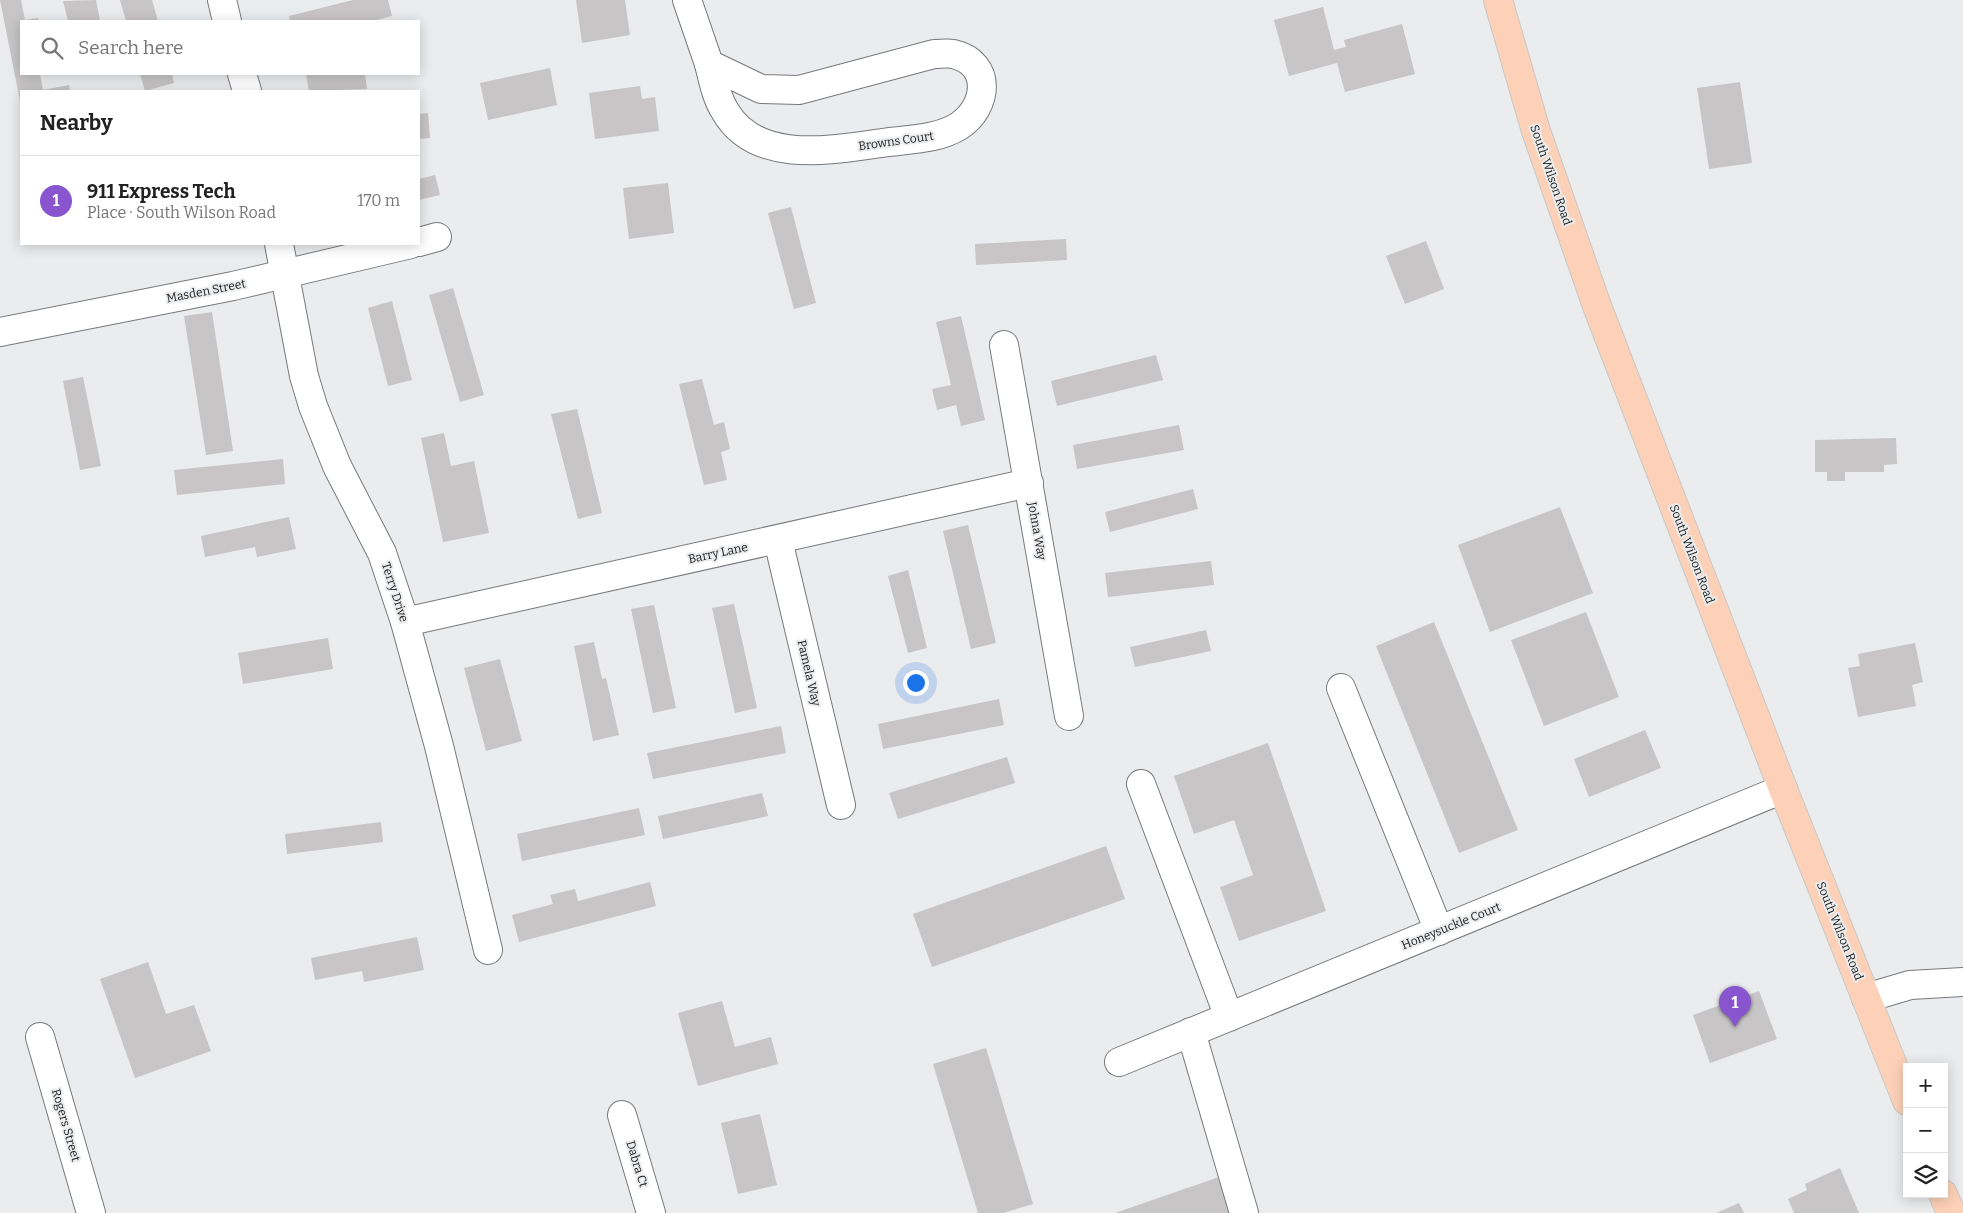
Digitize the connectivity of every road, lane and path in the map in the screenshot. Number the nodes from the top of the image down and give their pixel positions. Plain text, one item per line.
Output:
1 (222, 0) edge
2 (687, 0) edge
3 (1498, 0) edge
4 (227, 20) edge
5 (709, 64) junction
6 (242, 75) edge
7 (247, 90) edge
8 (279, 245) edge
9 (407, 245) edge
10 (283, 274) junction
11 (0, 332) edge
12 (1004, 345) dead end
13 (1029, 483) junction
14 (778, 540) junction
15 (406, 622) junction
16 (1341, 688) dead end
17 (1069, 716) dead end
18 (1141, 784) dead end
19 (1783, 789) junction
20 (841, 805) dead end
21 (1439, 931) junction
22 (488, 950) dead end
23 (1963, 982) edge
24 (1866, 998) junction
25 (1229, 1016) junction
26 (1191, 1032) junction
27 (40, 1036) dead end
28 (1119, 1062) dead end
29 (1903, 1091) edge
30 (622, 1115) dead end
31 (1944, 1198) edge
32 (91, 1213) edge
33 (651, 1213) edge
34 (1244, 1213) edge
35 (1950, 1213) edge

1 - 4 street
2 - 5 street, Browns Court
3 - 19 main road, South Wilson Road
5 - 5 street, Browns Court
6 - 7 street
8 - 10 street, Terry Drive
9 - 10 street, Masden Street
10 - 11 street, Masden Street
10 - 15 street, Terry Drive
12 - 13 street, Johna Way
13 - 14 street, Barry Lane
13 - 17 street, Johna Way
14 - 15 street, Barry Lane
14 - 20 street, Pamela Way
15 - 22 street, Terry Drive
16 - 21 street
18 - 25 street
19 - 21 street, Honeysuckle Court
19 - 24 main road, South Wilson Road
21 - 25 street, Honeysuckle Court
23 - 24 street
24 - 29 main road, South Wilson Road
25 - 26 street, Honeysuckle Court
26 - 28 street, Honeysuckle Court
26 - 34 street
27 - 32 street, Rogers Street
30 - 33 street, Dabra Ct
31 - 35 main road

